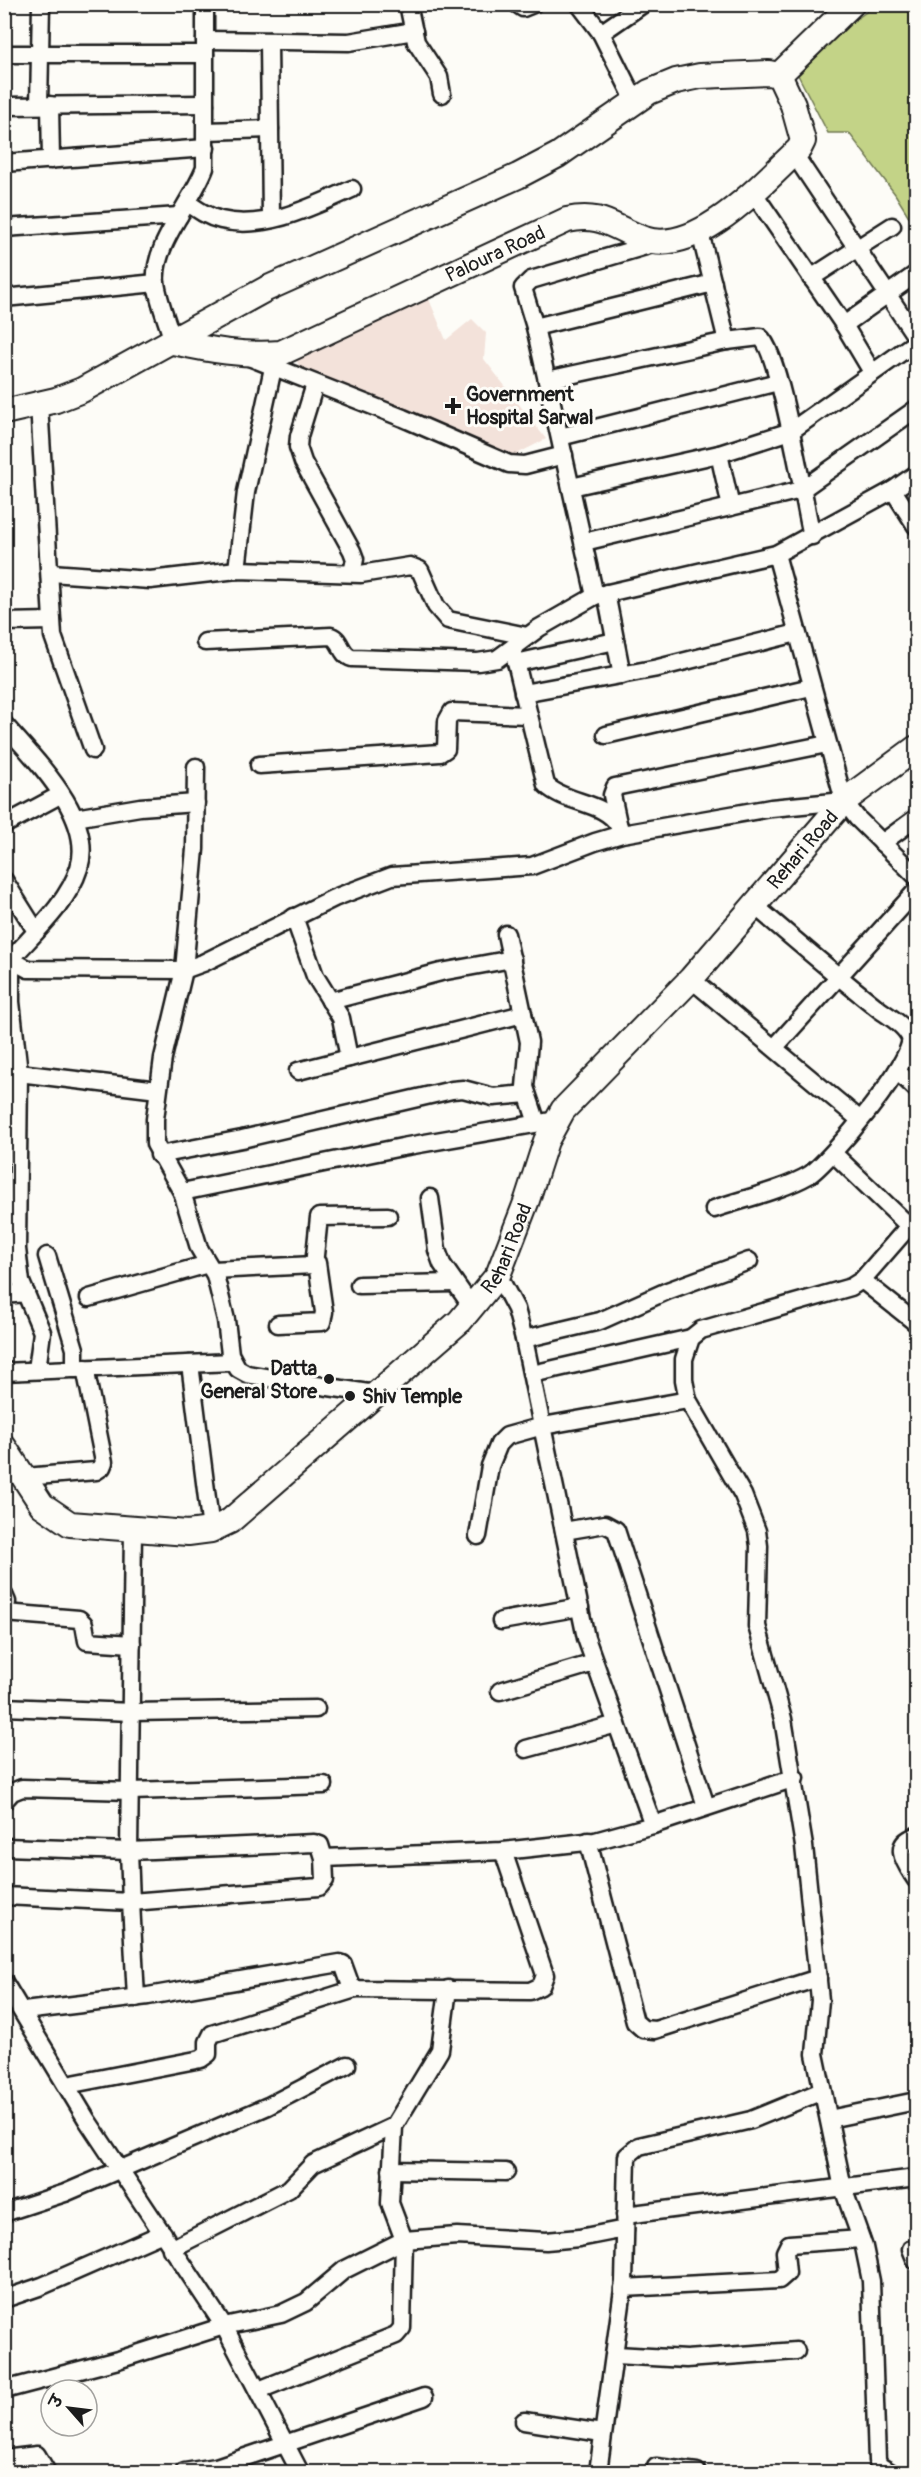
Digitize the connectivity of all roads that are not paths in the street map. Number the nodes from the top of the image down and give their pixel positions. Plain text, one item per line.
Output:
1 (41, 4) edge
2 (205, 4) edge
3 (408, 4) edge
4 (517, 4) edge
5 (533, 4) edge
6 (579, 4) edge
7 (643, 4) edge
8 (852, 4) edge
9 (414, 31) junction
10 (601, 33) junction
11 (269, 41) junction
12 (205, 47) junction
13 (4, 54) edge
14 (40, 54) junction
15 (779, 75) junction
16 (442, 94) dead end
17 (635, 101) junction
18 (205, 104) junction
19 (4, 105) edge
20 (45, 105) junction
21 (270, 129) junction
22 (206, 131) junction
23 (206, 148) junction
24 (794, 153) junction
25 (51, 160) junction
26 (4, 163) edge
27 (352, 189) dead end
28 (753, 192) junction
29 (184, 209) junction
30 (271, 219) junction
31 (892, 226) dead end
32 (4, 228) edge
33 (700, 232) junction
34 (657, 243) junction
35 (857, 248) junction
36 (916, 274) edge
37 (812, 278) junction
38 (156, 283) junction
39 (713, 283) junction
40 (888, 294) junction
41 (4, 298) edge
42 (844, 325) junction
43 (535, 327) junction
44 (916, 337) edge
45 (727, 341) junction
46 (173, 342) junction
47 (916, 342) edge
48 (244, 355) junction
49 (273, 368) junction
50 (872, 372) junction
51 (547, 380) junction
52 (778, 382) junction
53 (315, 384) junction
54 (39, 404) junction
55 (916, 409) edge
56 (4, 412) edge
57 (791, 431) junction
58 (560, 436) junction
59 (719, 454) junction
60 (564, 455) junction
61 (916, 474) edge
62 (571, 487) junction
63 (801, 490) junction
64 (892, 490) junction
65 (730, 507) junction
66 (916, 526) edge
67 (812, 536) junction
68 (584, 542) junction
69 (776, 554) junction
70 (237, 570) junction
71 (51, 573) junction
72 (352, 573) junction
73 (601, 595) junction
74 (52, 621) junction
75 (4, 622) edge
76 (797, 633) junction
77 (527, 636) junction
78 (615, 641) junction
79 (205, 642) dead end
80 (515, 656) junction
81 (622, 675) junction
82 (811, 687) junction
83 (523, 693) junction
84 (527, 715) junction
85 (4, 724) edge
86 (606, 735) dead end
87 (827, 744) junction
88 (916, 747) edge
89 (93, 750) dead end
90 (259, 765) dead end
91 (196, 767) dead end
92 (60, 795) junction
93 (844, 801) junction
94 (196, 803) junction
95 (75, 818) junction
96 (916, 818) edge
97 (4, 825) edge
98 (620, 829) junction
99 (882, 843) junction
100 (916, 876) edge
101 (4, 880) edge
102 (916, 891) edge
103 (754, 905) junction
104 (294, 917) junction
105 (36, 931) junction
106 (506, 934) dead end
107 (8, 958) edge
108 (512, 959) junction
109 (184, 970) junction
110 (838, 977) junction
111 (691, 979) junction
112 (330, 1001) junction
113 (8, 1003) edge
114 (523, 1014) junction
115 (775, 1047) junction
116 (349, 1058) junction
117 (298, 1071) dead end
118 (897, 1071) junction
119 (19, 1073) junction
120 (916, 1089) edge
121 (158, 1090) junction
122 (527, 1094) junction
123 (859, 1119) junction
124 (547, 1121) junction
125 (833, 1153) junction
126 (159, 1155) junction
127 (182, 1192) junction
128 (430, 1198) dead end
129 (11, 1206) edge
130 (714, 1209) dead end
131 (388, 1216) dead end
132 (913, 1222) edge
133 (11, 1249) edge
134 (47, 1256) dead end
135 (749, 1261) dead end
136 (316, 1263) junction
137 (210, 1267) junction
138 (498, 1275) junction
139 (862, 1280) junction
140 (454, 1282) junction
141 (359, 1285) dead end
142 (26, 1293) junction
143 (4, 1294) edge
144 (89, 1298) dead end
145 (472, 1307) junction
146 (916, 1323) edge
147 (278, 1324) dead end
148 (691, 1338) junction
149 (524, 1340) junction
150 (232, 1362) junction
151 (190, 1364) junction
152 (80, 1368) junction
153 (37, 1370) junction
154 (4, 1372) edge
155 (532, 1374) junction
156 (375, 1394) junction
157 (688, 1400) junction
158 (543, 1426) junction
159 (4, 1447) edge
160 (25, 1477) junction
161 (132, 1530) junction
162 (211, 1530) junction
163 (564, 1531) junction
164 (478, 1536) dead end
165 (4, 1595) edge
166 (580, 1607) junction
167 (5, 1614) edge
168 (501, 1622) dead end
169 (132, 1644) junction
170 (594, 1663) junction
171 (500, 1691) dead end
172 (4, 1707) edge
173 (316, 1709) dead end
174 (132, 1712) junction
175 (616, 1724) junction
176 (526, 1749) dead end
177 (795, 1778) junction
178 (324, 1785) dead end
179 (131, 1791) junction
180 (4, 1801) edge
181 (706, 1806) junction
182 (653, 1825) junction
183 (916, 1836) edge
184 (588, 1841) junction
185 (4, 1847) edge
186 (129, 1851) junction
187 (503, 1851) junction
188 (324, 1858) junction
189 (916, 1880) edge
190 (4, 1896) edge
191 (131, 1902) junction
192 (818, 1978) junction
193 (4, 1982) edge
194 (355, 1989) junction
195 (448, 1989) junction
196 (136, 1998) junction
197 (24, 2011) junction
198 (346, 2065) dead end
199 (68, 2085) junction
200 (822, 2091) junction
201 (916, 2101) edge
202 (829, 2119) junction
203 (394, 2126) junction
204 (119, 2168) junction
205 (391, 2170) junction
206 (506, 2172) dead end
207 (916, 2178) edge
208 (843, 2188) junction
209 (4, 2213) edge
210 (625, 2222) junction
211 (162, 2233) junction
212 (404, 2240) junction
213 (861, 2240) junction
214 (171, 2249) junction
215 (623, 2288) junction
216 (4, 2299) edge
217 (224, 2326) junction
218 (796, 2351) dead end
219 (616, 2355) junction
220 (4, 2390) edge
221 (259, 2390) junction
222 (424, 2397) dead end
223 (524, 2421) dead end
224 (602, 2433) junction
225 (283, 2442) junction
226 (4, 2459) edge
227 (656, 2467) dead end
228 (216, 2470) edge
229 (881, 2470) edge
230 (47, 2472) edge
231 (184, 2472) edge
232 (300, 2472) edge
233 (598, 2472) edge
234 (697, 2472) edge

1 - 14 street
2 - 12 street
3 - 9 street
4 - 5 street
6 - 10 street
7 - 10 street
8 - 15 main road
9 - 11 street
9 - 16 street
10 - 17 street
11 - 12 street
11 - 21 street
12 - 14 street
12 - 18 street
13 - 14 street
14 - 20 street
15 - 17 main road
15 - 24 main road
17 - 46 main road
18 - 20 street
18 - 22 street
19 - 20 street
20 - 25 street
21 - 22 street
21 - 30 street
22 - 23 street
23 - 25 street
23 - 29 street
24 - 28 main road
24 - 35 street
25 - 26 street
27 - 30 street
28 - 33 main road
28 - 37 street
29 - 30 street
29 - 32 street
29 - 38 street
31 - 35 street
33 - 34 main road
33 - 39 street
34 - 43 street
34 - 48 main road, Paloura Road
35 - 37 street
35 - 40 street
36 - 40 street
37 - 42 street
38 - 41 street
38 - 46 street
39 - 43 street
39 - 45 street
40 - 42 street
40 - 44 street
42 - 50 street
43 - 51 street
45 - 51 street
45 - 52 street
46 - 48 main road, Paloura Road
46 - 54 main road
47 - 50 street
48 - 49 street
49 - 53 street
49 - 70 street
50 - 57 street
51 - 58 street
52 - 57 street
52 - 58 street
53 - 60 street
53 - 72 street
54 - 56 main road
54 - 71 street
55 - 63 street
57 - 59 street
57 - 63 street
58 - 60 street
59 - 62 street
59 - 65 street
60 - 62 street
61 - 64 street
62 - 68 street
63 - 65 street
63 - 67 street
64 - 66 street
64 - 67 street
65 - 68 street
67 - 69 street
68 - 73 street
69 - 73 street
69 - 76 street
70 - 71 street
70 - 72 street
71 - 74 street
72 - 77 street
73 - 77 street
73 - 78 street
74 - 75 street
74 - 89 street
76 - 81 street
76 - 82 street
77 - 80 street
78 - 80 street
78 - 81 street
79 - 80 street
80 - 83 street
81 - 83 street
82 - 86 street
82 - 87 street
83 - 84 street
84 - 90 street
84 - 98 street
85 - 92 street
87 - 93 street
87 - 98 street
88 - 93 main road, Rehari Road
91 - 94 street
92 - 95 street
92 - 97 street
93 - 98 street
93 - 99 street
93 - 103 main road, Rehari Road
94 - 95 street
94 - 109 street
95 - 105 street
96 - 99 street
98 - 104 street
99 - 100 street
101 - 105 street
102 - 110 street
103 - 110 street
103 - 111 main road, Rehari Road
104 - 109 street
104 - 112 street
105 - 107 street
106 - 108 street
107 - 109 street
107 - 113 street
108 - 112 street
108 - 114 street
109 - 121 street
110 - 115 street
110 - 118 street
111 - 115 street
111 - 124 main road, Rehari Road
112 - 116 street
113 - 119 street
114 - 116 street
114 - 122 street
115 - 123 street
116 - 117 street
118 - 120 street
118 - 123 street
119 - 121 street
119 - 129 street
121 - 126 street
122 - 124 street
122 - 126 street
123 - 125 street
124 - 127 street
124 - 138 main road, Rehari Road
125 - 130 street
125 - 132 street
126 - 127 street
127 - 137 street
128 - 140 street
129 - 133 street
131 - 136 street
132 - 139 street
133 - 142 street
134 - 152 street
135 - 149 street
136 - 137 street
136 - 147 street
137 - 144 street
137 - 150 street
138 - 145 main road, Rehari Road
138 - 149 street
139 - 146 street
139 - 148 street
140 - 141 street
140 - 145 street
142 - 143 street
142 - 153 street
145 - 156 main road, Rehari Road
148 - 155 street
148 - 157 street
149 - 155 street
150 - 151 street
150 - 156 street
151 - 152 street
151 - 162 street
152 - 153 street
152 - 160 street
153 - 154 street
155 - 158 street
156 - 162 main road, Rehari Road
157 - 158 street
157 - 177 street
158 - 163 street
158 - 164 street
159 - 160 main road, Rehari Road
160 - 161 main road, Rehari Road
161 - 162 main road, Rehari Road
161 - 169 street
163 - 166 street
163 - 181 street
165 - 167 street
166 - 168 street
166 - 170 street
167 - 169 street
169 - 174 street
170 - 171 street
170 - 175 street
172 - 174 street
173 - 174 street
174 - 179 street
175 - 176 street
175 - 182 street
177 - 181 street
177 - 192 street
178 - 179 street
179 - 180 street
179 - 186 street
181 - 182 street
182 - 184 street
183 - 189 street
184 - 187 street
184 - 192 street
185 - 186 street
186 - 188 street
186 - 191 street
187 - 188 street
187 - 195 street
188 - 191 street
190 - 191 street
191 - 196 street
192 - 200 street
193 - 197 street
194 - 195 street
194 - 196 street
194 - 199 street
195 - 203 street
196 - 197 street
197 - 199 street
198 - 204 street
199 - 204 street
200 - 202 street
200 - 210 street
201 - 202 street
202 - 208 street
203 - 205 street
203 - 214 street
204 - 209 street
204 - 211 street
205 - 206 street
205 - 212 street
207 - 208 street
208 - 210 street
208 - 213 street
210 - 212 street
210 - 215 street
211 - 214 street
211 - 216 street
212 - 217 street
212 - 221 street
213 - 215 street
213 - 229 street
214 - 217 street
215 - 219 street
217 - 220 street
217 - 221 street
218 - 219 street
219 - 224 street
221 - 225 street
222 - 225 street
223 - 224 street
224 - 233 street
225 - 228 street
225 - 232 street
226 - 230 street
227 - 234 street
228 - 231 street

